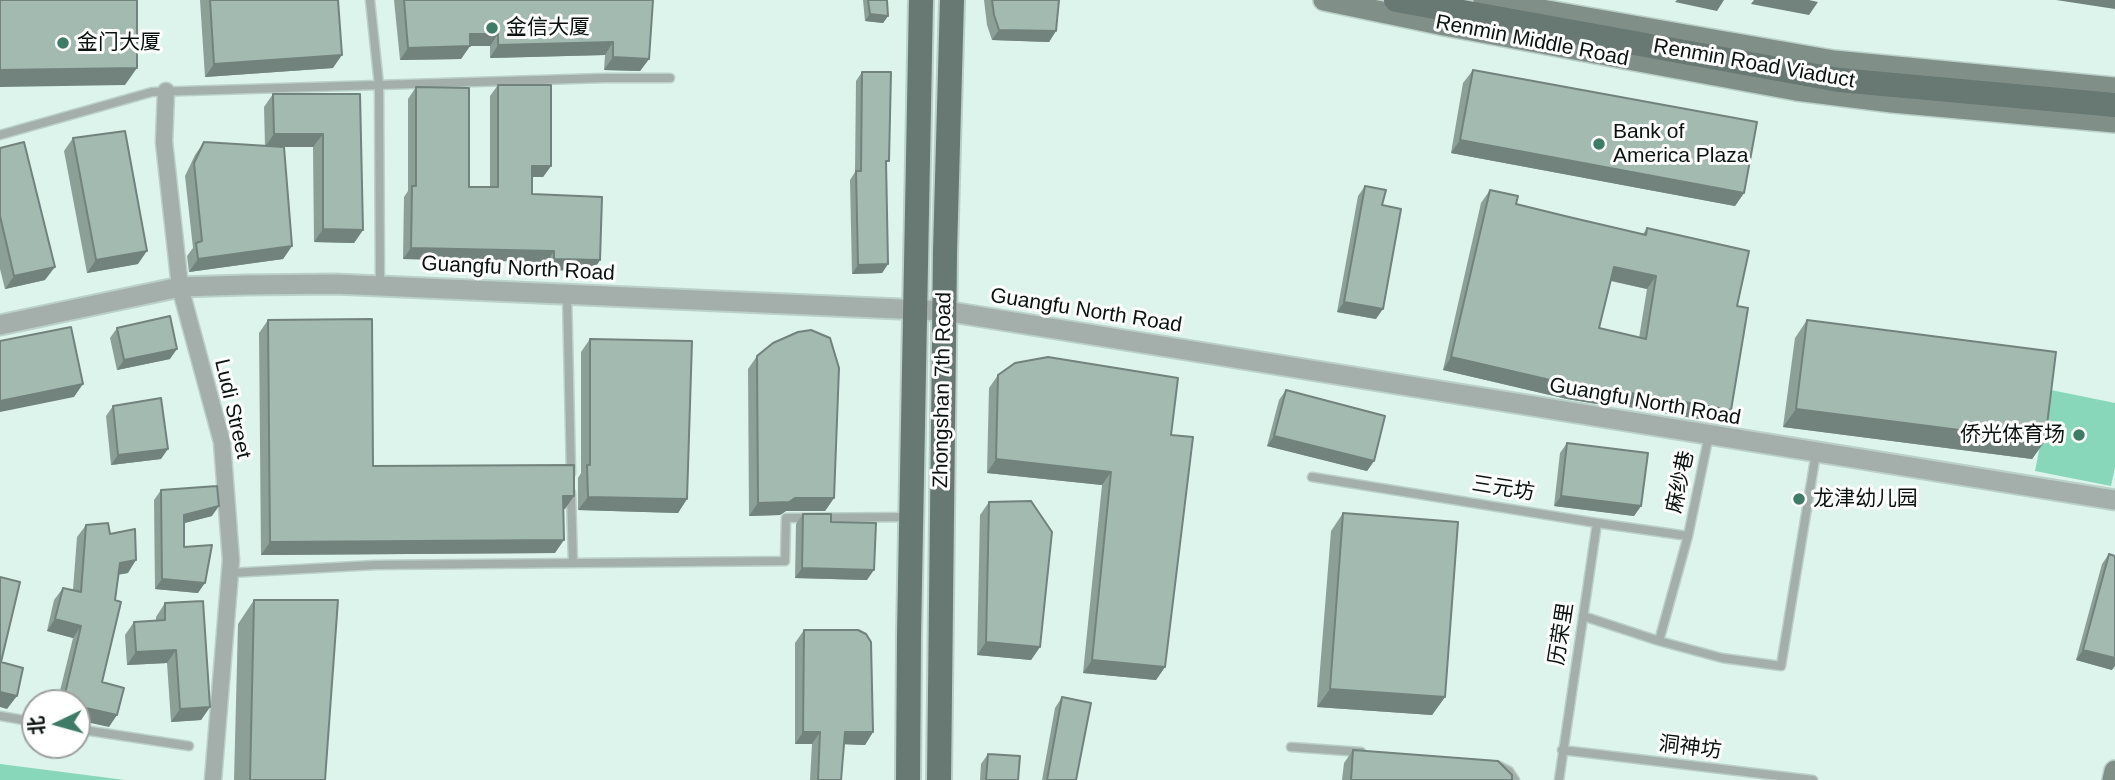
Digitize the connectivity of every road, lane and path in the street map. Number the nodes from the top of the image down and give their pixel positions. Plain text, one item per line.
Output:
1 (370, 0) edge
2 (921, 0) edge
3 (952, 0) edge
4 (1324, 0) edge
5 (1396, 0) edge
6 (1484, 0) edge
7 (670, 78) dead end
8 (379, 85) junction
9 (2115, 88) edge
10 (166, 91) junction
11 (2115, 105) edge
12 (2115, 122) edge
13 (0, 135) edge
14 (380, 286) junction
15 (180, 288) junction
16 (567, 294) junction
17 (915, 310) junction
18 (944, 311) junction
19 (0, 325) edge
20 (1709, 435) junction
21 (1816, 453) junction
22 (1312, 477) dead end
23 (2115, 500) edge
24 (911, 517) junction
25 (1597, 523) junction
26 (1688, 536) junction
27 (573, 563) junction
28 (230, 573) junction
29 (1583, 616) junction
30 (1659, 641) junction
31 (0, 716) edge
32 (21, 720) edge
33 (91, 731) edge
34 (190, 746) dead end
35 (1291, 747) dead end
36 (1562, 750) junction
37 (1370, 753) edge
38 (1489, 761) edge
39 (2115, 771) edge
40 (213, 780) edge
41 (908, 780) edge
42 (939, 780) edge
43 (1515, 780) edge
44 (1559, 780) edge
45 (1814, 780) edge
46 (2113, 780) edge

1 - 8 lane
2 - 17 main road, Zhongshan 7th Road
3 - 18 main road, Zhongshan 7th Road
4 - 12 main road, Renmin Middle Road
5 - 11 main road, Renmin Road Viaduct
6 - 9 main road, Renmin Middle Road
7 - 8 lane
8 - 10 lane
8 - 14 lane
10 - 13 lane
10 - 15 street, Ludi Street
14 - 15 street, Guangfu North Road
14 - 16 street, Guangfu North Road
15 - 19 street, Guangfu North Road
15 - 28 street, Ludi Street
16 - 17 street, Guangfu North Road
16 - 27 lane
17 - 18 street, Guangfu North Road
17 - 24 main road, Zhongshan 7th Road
18 - 20 street, Guangfu North Road
18 - 42 main road, Zhongshan 7th Road
20 - 21 street, Guangfu North Road
20 - 26 lane, 麻纱巷
21 - 23 street, Guangfu North Road
21 - 30 lane
22 - 25 lane, 三元坊
24 - 27 lane
24 - 41 main road, Zhongshan 7th Road
25 - 26 lane, 三元坊
25 - 29 lane, 历荣里
26 - 30 lane, 麻纱巷
27 - 28 lane
28 - 40 street, Ludi Street
29 - 30 lane
29 - 36 lane, 历荣里
31 - 32 lane
33 - 34 lane
35 - 37 lane
36 - 44 lane, 历荣里
36 - 45 lane, 洞神坊
38 - 43 lane
39 - 46 main road

